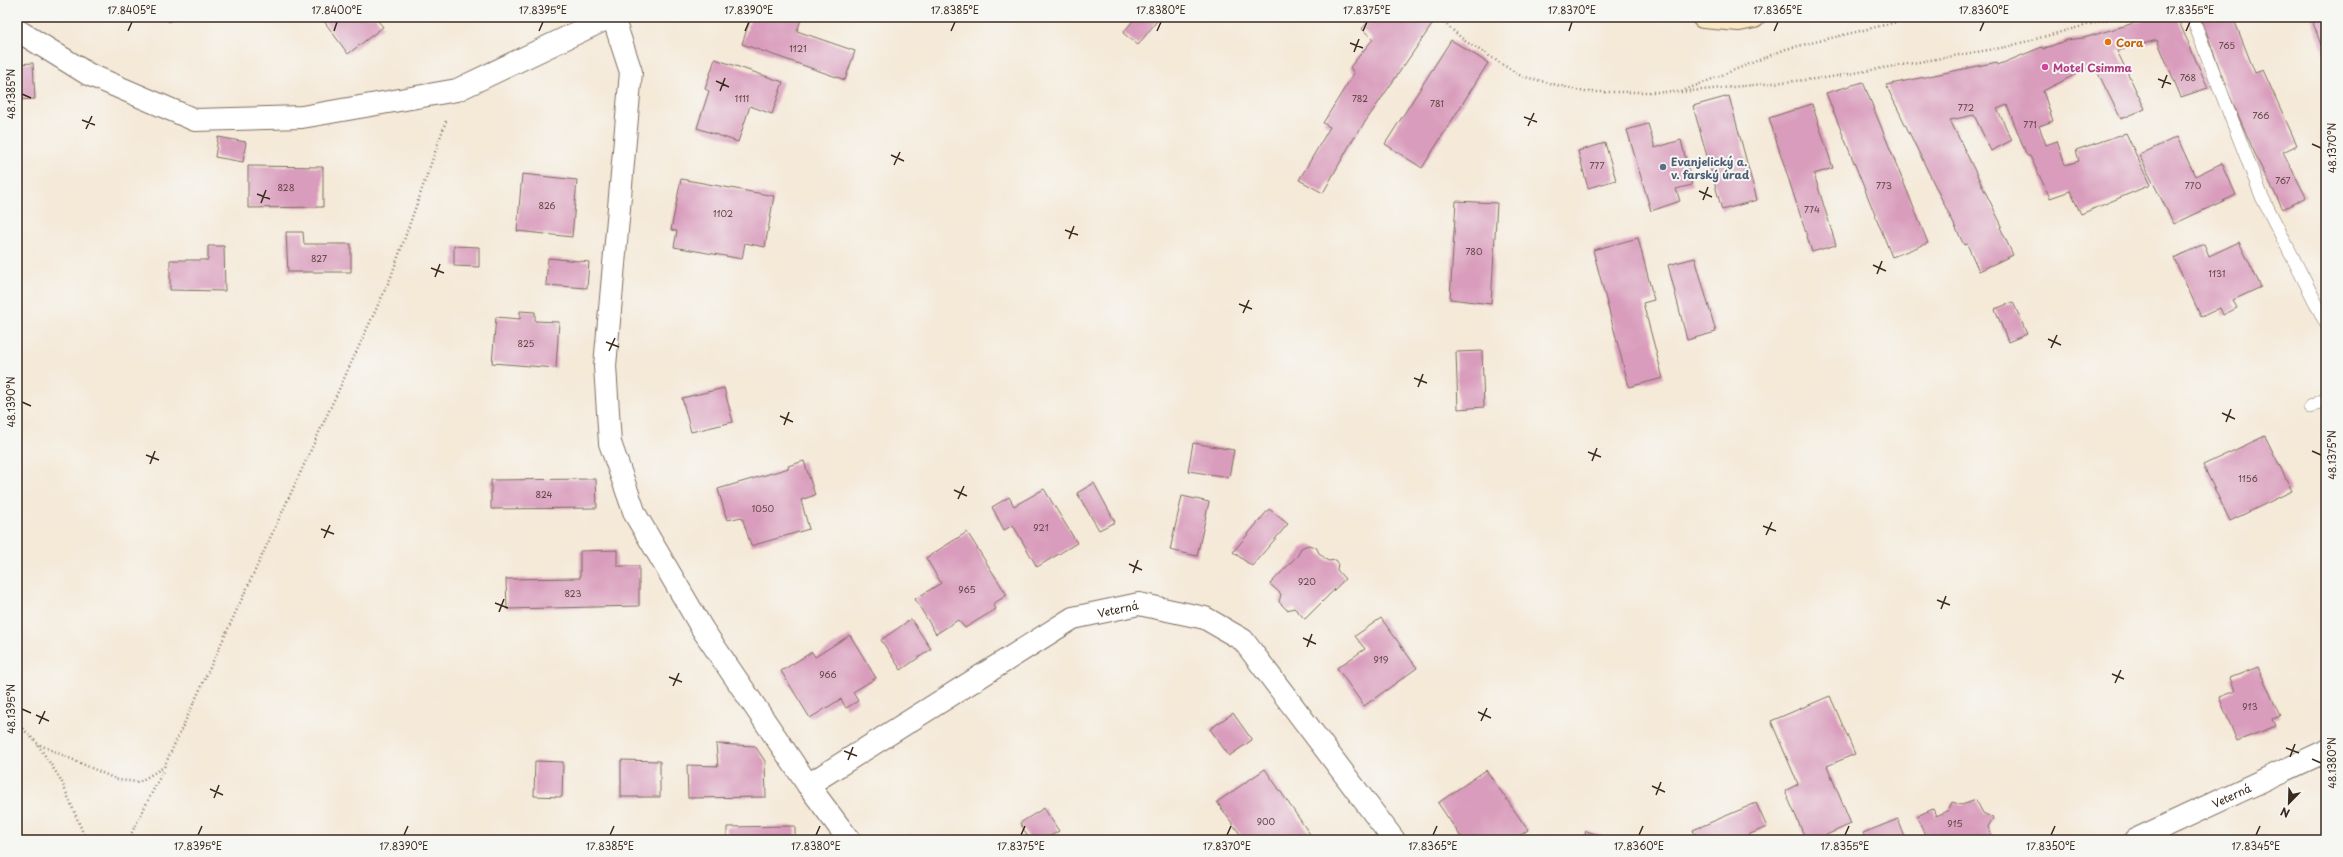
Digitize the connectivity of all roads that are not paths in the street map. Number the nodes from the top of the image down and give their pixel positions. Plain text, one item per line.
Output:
1 (611, 17) edge
2 (1703, 17) edge
3 (1754, 17) edge
4 (2192, 17) edge
5 (17, 30) edge
6 (2326, 323) edge
7 (2326, 399) edge
8 (2310, 407) dead end
9 (2326, 751) edge
10 (808, 785) junction
11 (849, 840) edge
12 (1394, 840) edge
13 (2135, 840) edge

1 - 5 street
1 - 10 street
2 - 3 street
4 - 6 lane
7 - 8 lane
9 - 13 street, Veterná
10 - 11 street
10 - 12 street, Veterná

